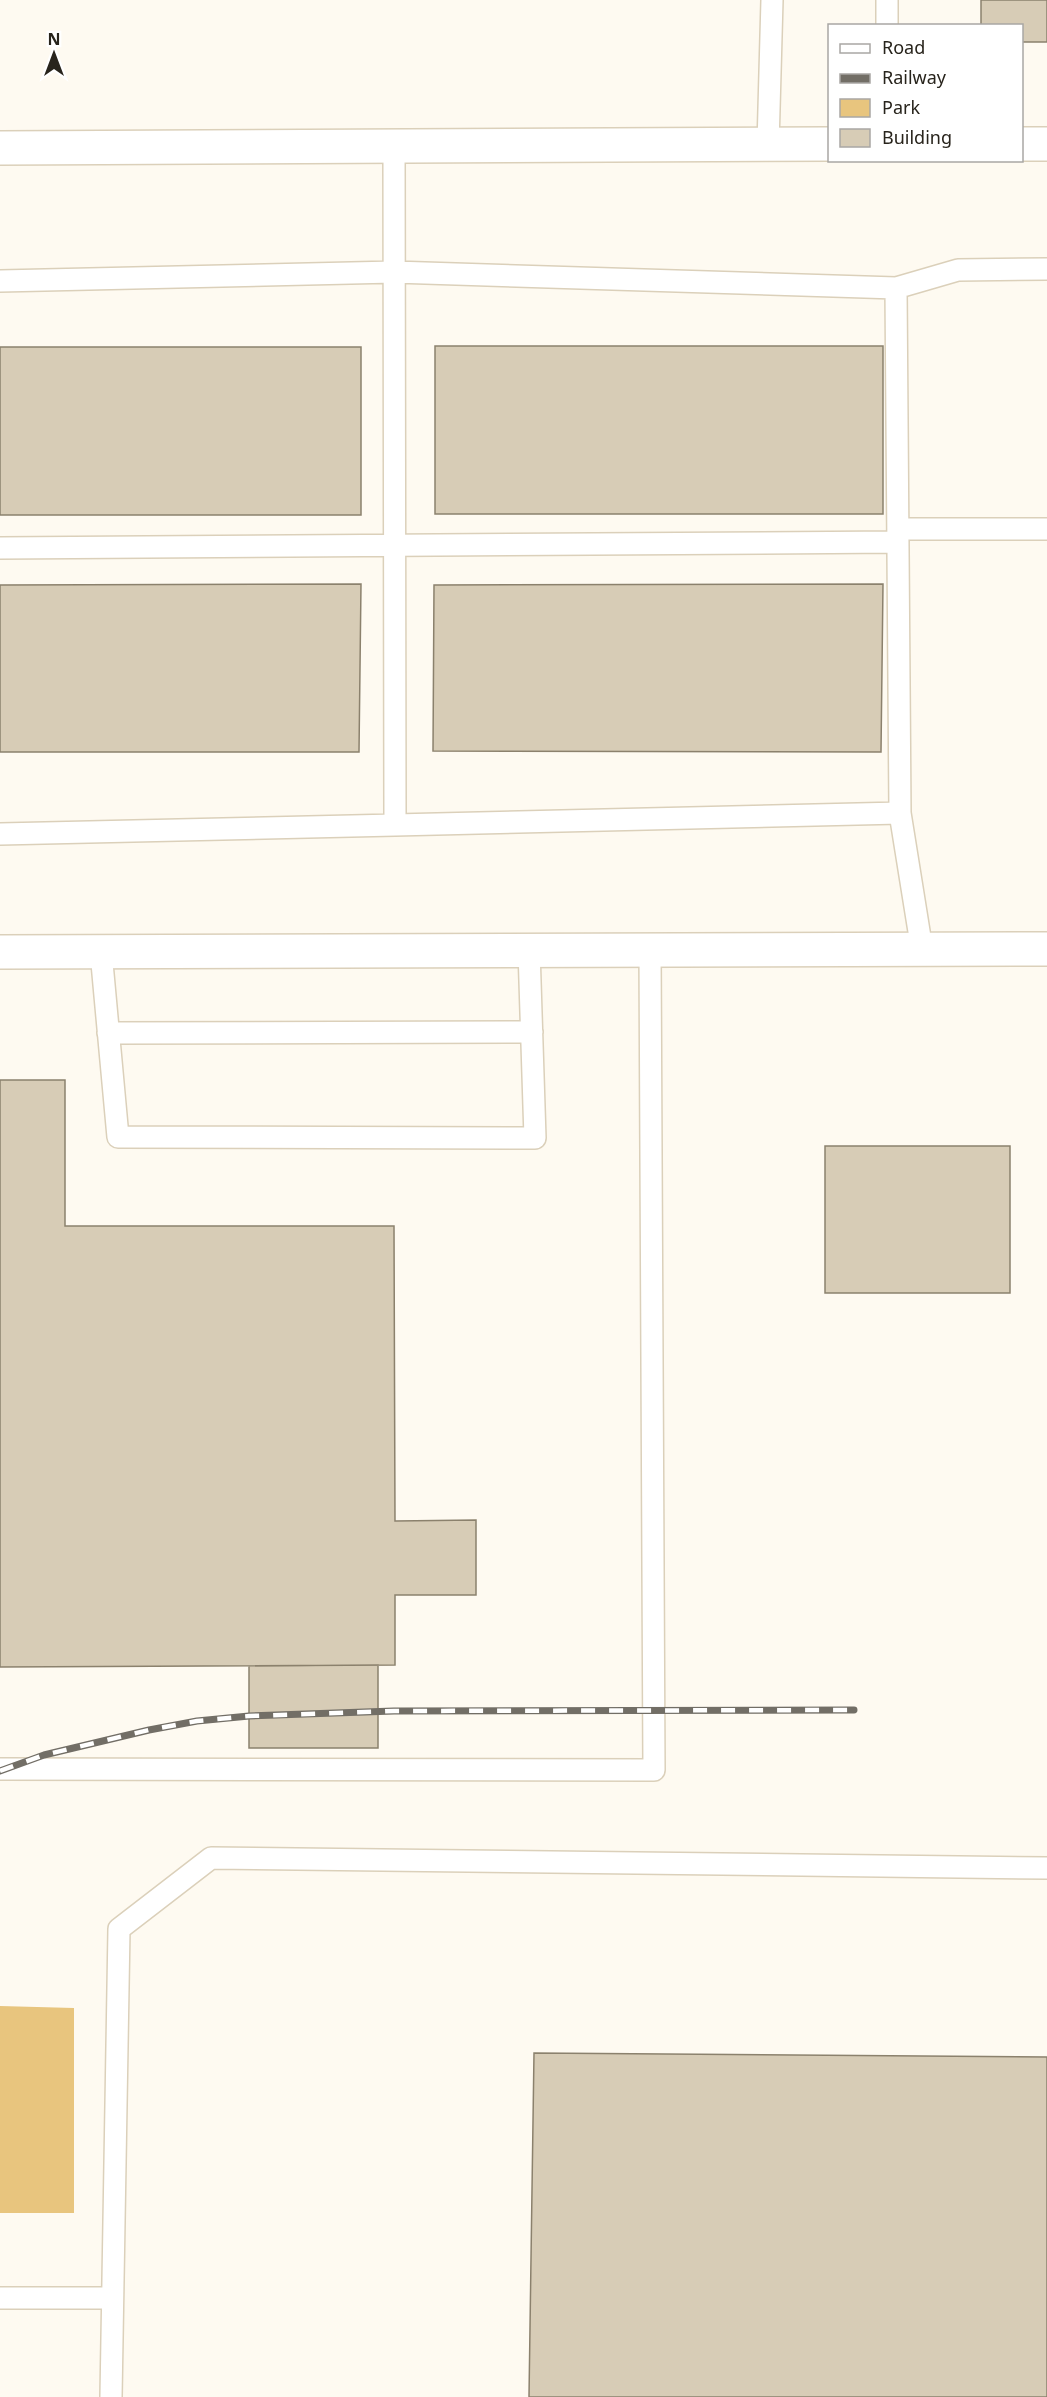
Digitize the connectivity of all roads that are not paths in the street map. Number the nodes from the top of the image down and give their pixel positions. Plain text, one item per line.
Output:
1 (772, 0) edge
2 (887, 0) edge
3 (887, 24) edge
4 (828, 144) edge
5 (1023, 144) edge
6 (1047, 144) edge
7 (768, 145) junction
8 (394, 146) junction
9 (0, 148) edge
10 (1047, 269) edge
11 (394, 272) junction
12 (0, 281) edge
13 (896, 288) junction
14 (1047, 528) edge
15 (898, 535) junction
16 (395, 545) junction
17 (0, 548) edge
18 (900, 813) junction
19 (395, 825) junction
20 (0, 834) edge
21 (1047, 949) edge
22 (530, 950) junction
23 (650, 950) junction
24 (922, 950) junction
25 (0, 952) edge
26 (101, 952) junction
27 (532, 1032) junction
28 (108, 1033) junction
29 (0, 1769) edge
30 (1047, 1868) edge
31 (0, 2298) edge
32 (112, 2298) junction
33 (111, 2397) edge

1 - 7 lane
2 - 3 lane
4 - 7 street
5 - 6 street
7 - 8 street
8 - 9 street
8 - 11 lane
10 - 13 lane
11 - 12 lane
11 - 13 lane
11 - 16 lane
13 - 15 lane
14 - 15 lane
15 - 16 lane
15 - 18 lane
16 - 17 lane
16 - 19 lane
18 - 19 lane
18 - 24 lane
19 - 20 lane
21 - 24 street
22 - 23 street
22 - 26 street
22 - 27 lane
23 - 24 street
23 - 29 lane
25 - 26 street
26 - 28 lane
27 - 28 lane
27 - 28 lane
30 - 32 lane
31 - 32 lane
32 - 33 lane

